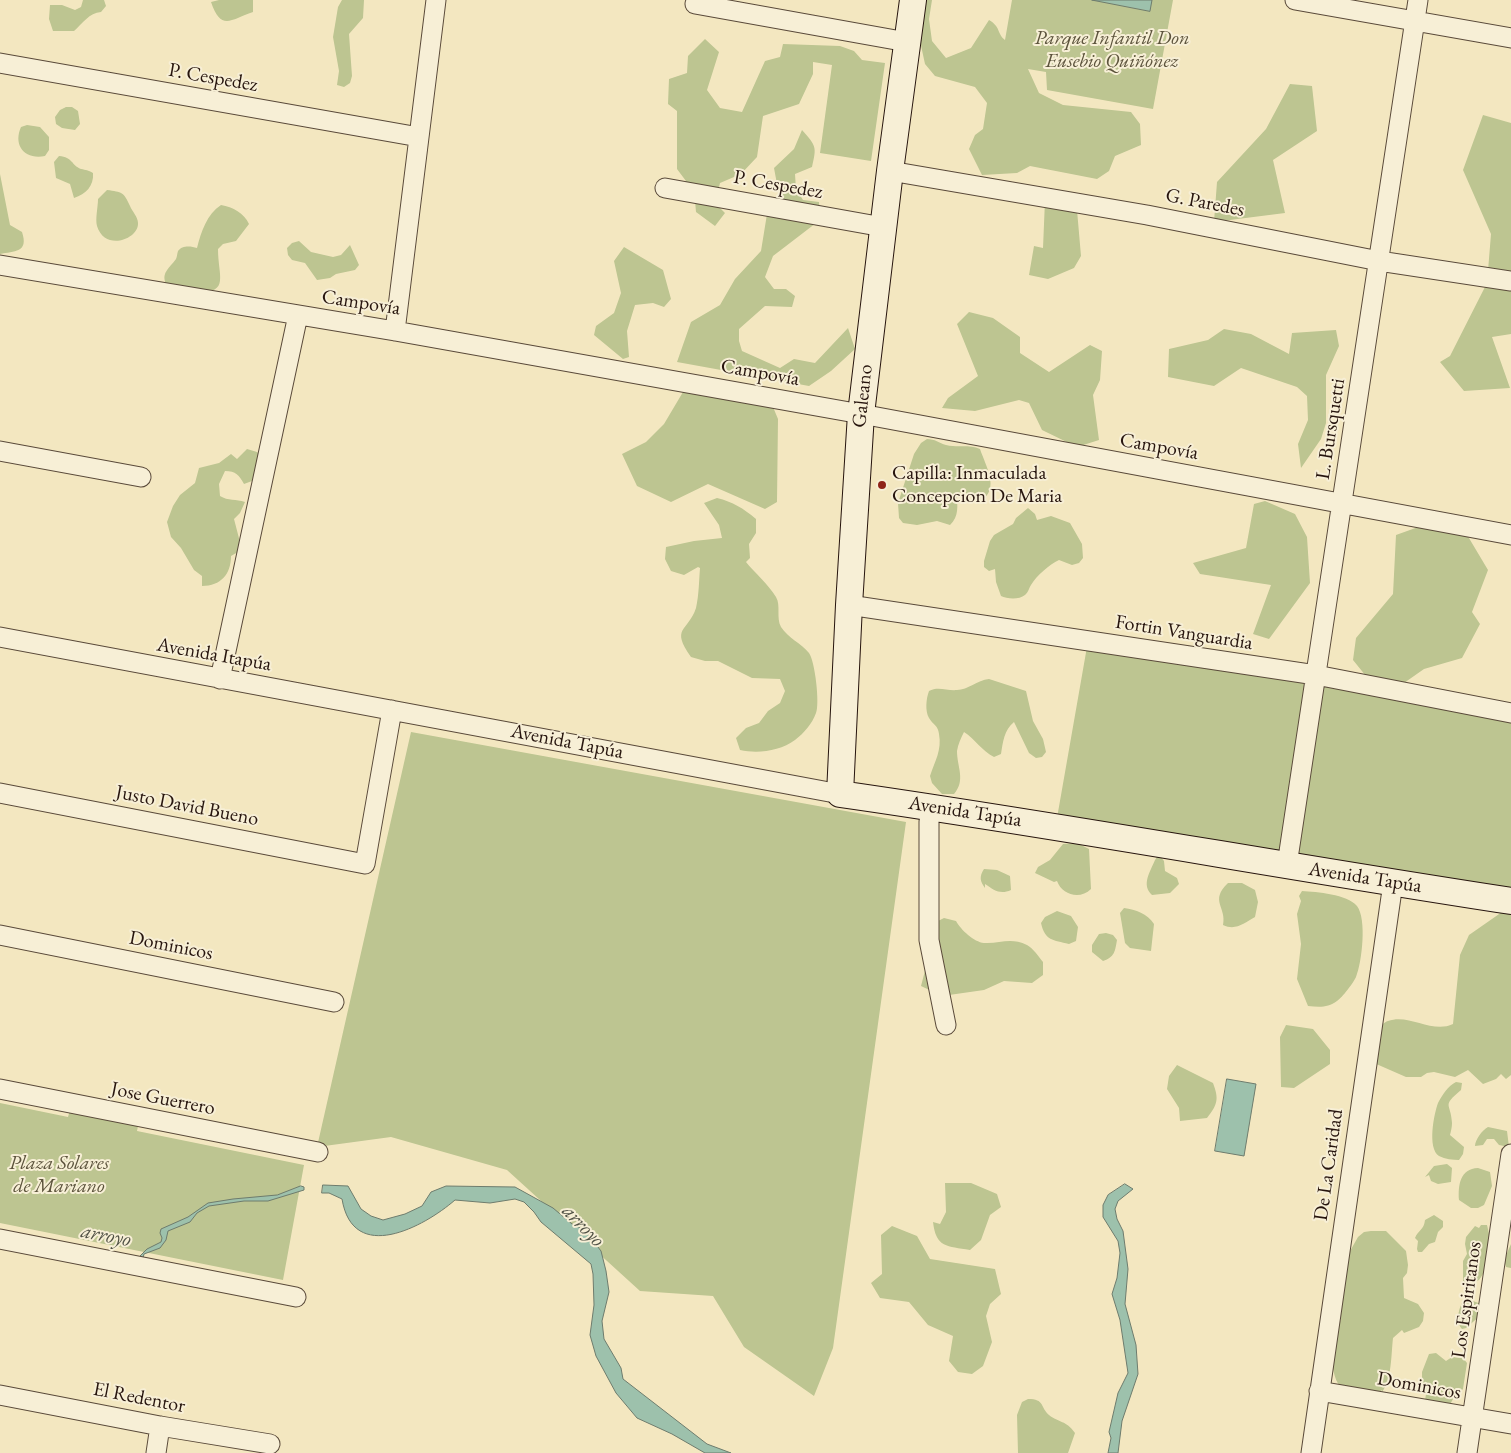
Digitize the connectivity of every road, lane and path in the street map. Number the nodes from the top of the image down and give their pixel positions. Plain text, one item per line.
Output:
1 (436, 0) edge
2 (913, 0) edge
3 (1295, 0) edge
4 (1418, 0) edge
5 (695, 4) dead end
6 (1415, 22) junction
7 (1511, 38) edge
8 (907, 42) junction
9 (0, 63) edge
10 (419, 137) junction
11 (890, 171) junction
12 (665, 188) dead end
13 (883, 228) junction
14 (1379, 261) junction
15 (0, 264) edge
16 (1511, 281) edge
17 (298, 315) junction
18 (395, 331) junction
19 (861, 414) junction
20 (0, 451) edge
21 (141, 477) dead end
22 (1342, 503) junction
23 (1511, 535) edge
24 (849, 605) junction
25 (0, 638) edge
26 (1316, 675) junction
27 (220, 679) junction
28 (392, 710) junction
29 (1511, 713) edge
30 (421, 715) joint
31 (0, 793) edge
32 (840, 794) junction
33 (931, 807) junction
34 (1288, 866) junction
35 (1393, 884) junction
36 (1511, 901) edge
37 (0, 935) edge
38 (334, 1002) dead end
39 (946, 1025) dead end
40 (0, 1089) edge
41 (318, 1152) dead end
42 (1511, 1154) edge
43 (0, 1239) edge
44 (296, 1296) dead end
45 (1319, 1391) junction
46 (0, 1395) edge
47 (1473, 1418) junction
48 (1511, 1424) edge
49 (160, 1426) junction
50 (270, 1444) dead end
51 (156, 1453) edge
52 (1311, 1453) edge
53 (1467, 1453) edge

1 - 10 street
2 - 8 street, Galeano
3 - 6 street
4 - 6 street, L. Bursquetti
5 - 8 street
6 - 7 street
6 - 14 street, L. Bursquetti
8 - 11 street, Galeano
9 - 10 street, P. Cespedez
10 - 18 street
11 - 13 street, Galeano
11 - 14 street, G. Paredes
12 - 13 street, P. Cespedez
13 - 19 street, Galeano
14 - 16 street, G. Paredes
14 - 22 street, L. Bursquetti
15 - 17 street, Campovía
17 - 18 street, Campovía
17 - 27 street
18 - 19 street, Campovía
19 - 22 street, Campovía
19 - 24 street, Galeano
20 - 21 street
22 - 23 street, Campovía
22 - 26 street, L. Bursquetti
24 - 26 street, Fortin Vanguardia
24 - 32 street, Galeano
25 - 27 street, Avenida Itapúa
26 - 29 street, Fortin Vanguardia
26 - 34 street, L. Bursquetti
27 - 28 street, Avenida Itapúa
28 - 30 street, Avenida Itapúa
28 - 31 street, Justo David Bueno
30 - 32 street, Avenida Tapúa
32 - 33 street, Avenida Tapúa
33 - 34 street, Avenida Tapúa
33 - 39 street
34 - 35 street, Avenida Tapúa
35 - 36 street, Avenida Tapúa
35 - 45 street, De La Caridad
37 - 38 street, Dominicos
40 - 41 street, Jose Guerrero
42 - 47 street, Los Espiritanos
43 - 44 street
45 - 47 street, Dominicos
45 - 52 street, De La Caridad
46 - 49 street, El Redentor
47 - 48 street, Dominicos
47 - 53 street, Los Espiritanos
49 - 50 street, El Redentor
49 - 51 street

